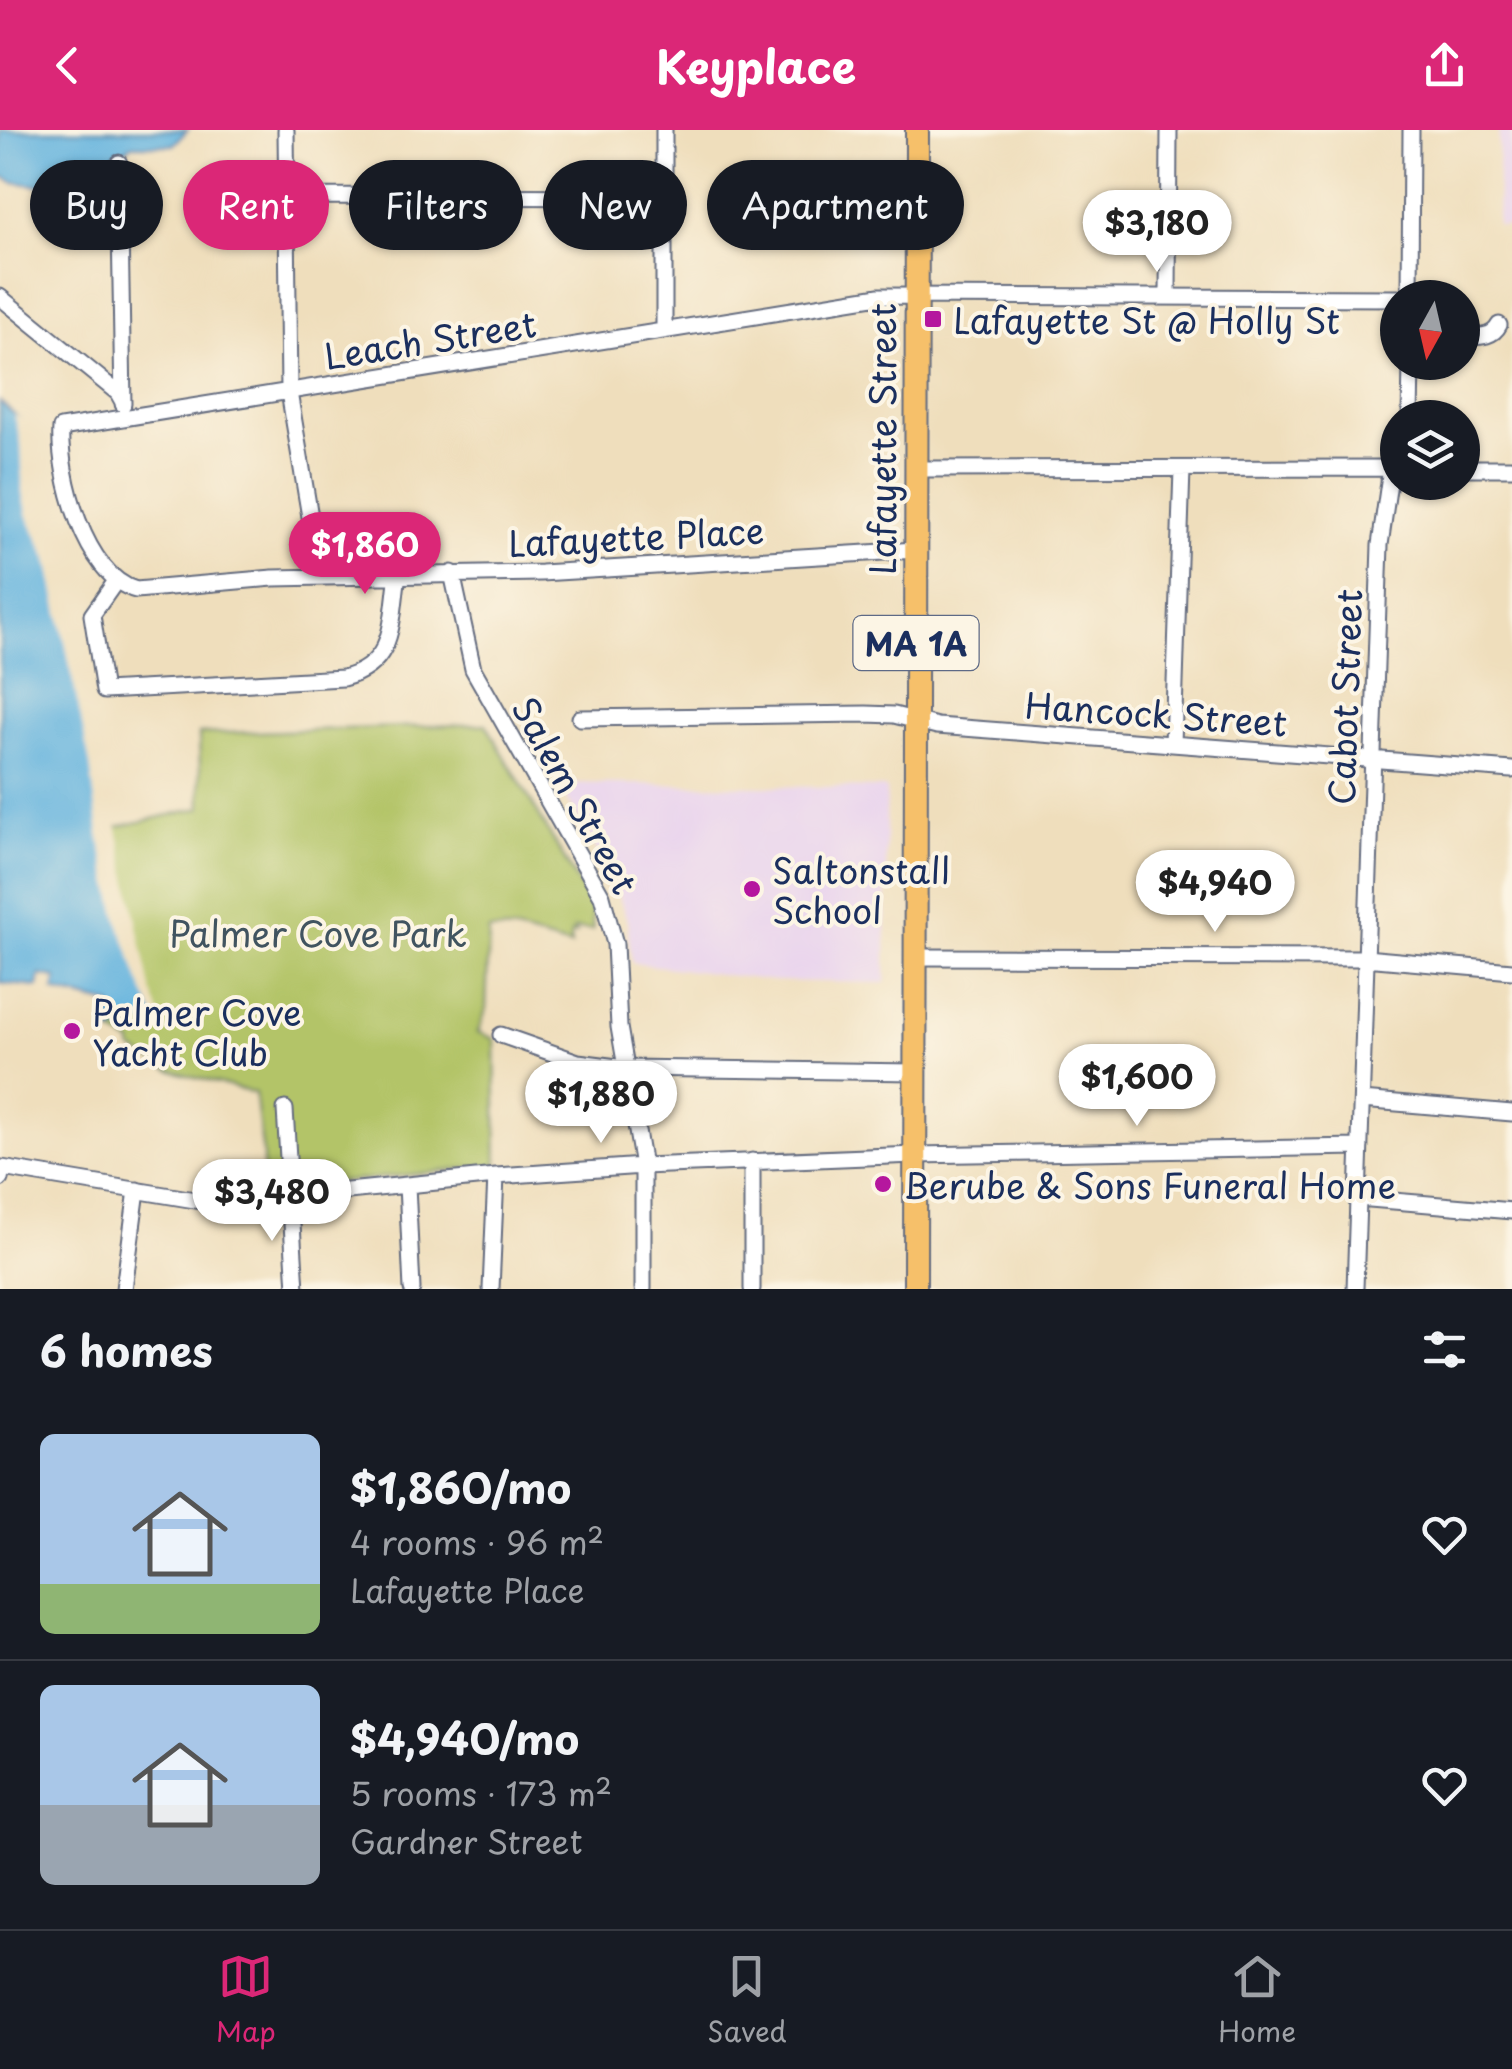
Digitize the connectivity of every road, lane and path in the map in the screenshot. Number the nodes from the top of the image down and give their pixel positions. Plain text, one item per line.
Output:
1 (286, 130) edge
2 (664, 130) edge
3 (917, 130) edge
4 (1169, 130) edge
5 (1411, 130) edge
6 (286, 160) edge
7 (664, 160) edge
8 (329, 196) edge
9 (543, 197) edge
10 (121, 250) edge
11 (288, 250) edge
12 (664, 250) edge
13 (1410, 280) edge
14 (0, 297) edge
15 (917, 297) junction
16 (1168, 297) junction
17 (1380, 298) edge
18 (1499, 325) dead end
19 (664, 330) junction
20 (1480, 336) edge
21 (289, 392) junction
22 (125, 410) junction
23 (1182, 468) junction
24 (1380, 468) edge
25 (1480, 468) edge
26 (1512, 468) edge
27 (916, 469) junction
28 (1388, 500) edge
29 (916, 550) junction
30 (398, 574) junction
31 (452, 574) junction
32 (320, 576) junction
33 (116, 581) junction
34 (104, 692) junction
35 (107, 711) dead end
36 (580, 718) dead end
37 (916, 720) junction
38 (1174, 744) junction
39 (1372, 760) junction
40 (1512, 770) edge
41 (916, 957) junction
42 (1365, 958) junction
43 (1512, 971) edge
44 (501, 1034) dead end
45 (625, 1068) junction
46 (916, 1072) junction
47 (1362, 1100) junction
48 (285, 1109) dead end
49 (1512, 1113) edge
50 (1360, 1147) junction
51 (916, 1155) junction
52 (752, 1161) junction
53 (643, 1166) junction
54 (1, 1174) edge
55 (496, 1176) junction
56 (406, 1185) junction
57 (137, 1190) junction
58 (291, 1198) junction
59 (1358, 1198) junction
60 (1512, 1211) edge
61 (124, 1289) edge
62 (296, 1289) edge
63 (412, 1289) edge
64 (491, 1289) edge
65 (644, 1289) edge
66 (752, 1289) edge
67 (915, 1289) edge
68 (1355, 1289) edge

1 - 6 street
2 - 7 street
3 - 15 highway, Lafayette Street / MA 1A
4 - 16 street
5 - 13 street
8 - 9 street
10 - 22 street
11 - 21 street
12 - 19 street
14 - 22 street
15 - 16 street, Leach Street
15 - 19 street, Leach Street
15 - 27 highway, Lafayette Street / MA 1A
16 - 17 street, Leach Street
18 - 20 street
19 - 21 street, Leach Street
21 - 22 street, Leach Street
21 - 32 street
22 - 33 street
23 - 24 street
23 - 27 street
23 - 38 street
25 - 26 street
27 - 29 highway, Lafayette Street / MA 1A
28 - 39 street, Cabot Street
29 - 31 street, Lafayette Place
29 - 37 highway, Lafayette Street / MA 1A
30 - 31 street, Lafayette Place
30 - 32 street, Lafayette Place
30 - 34 street
31 - 45 street, Salem Street
32 - 33 street, Lafayette Place
33 - 34 street
34 - 35 street
36 - 37 street, Hancock Street
37 - 38 street, Hancock Street
37 - 41 highway, Lafayette Street / MA 1A
38 - 39 street, Hancock Street
39 - 40 street, Hancock Street
39 - 42 street, Cabot Street
41 - 42 street
41 - 46 highway, Lafayette Street / MA 1A
42 - 43 street
42 - 47 street, Cabot Street
44 - 45 street
45 - 46 street
45 - 53 street, Salem Street
46 - 51 highway, Lafayette Street / MA 1A
47 - 49 street
47 - 50 street, Cabot Street
48 - 58 street
50 - 51 street
50 - 59 street, Cabot Street
51 - 52 street
51 - 67 highway, Lafayette Street / MA 1A
52 - 53 street
52 - 66 street
53 - 55 street
53 - 65 street, Salem Street
54 - 57 street
55 - 56 street
55 - 64 street
56 - 58 street
56 - 63 street
57 - 58 street
57 - 61 street
58 - 62 street
59 - 60 street
59 - 68 street, Cabot Street

